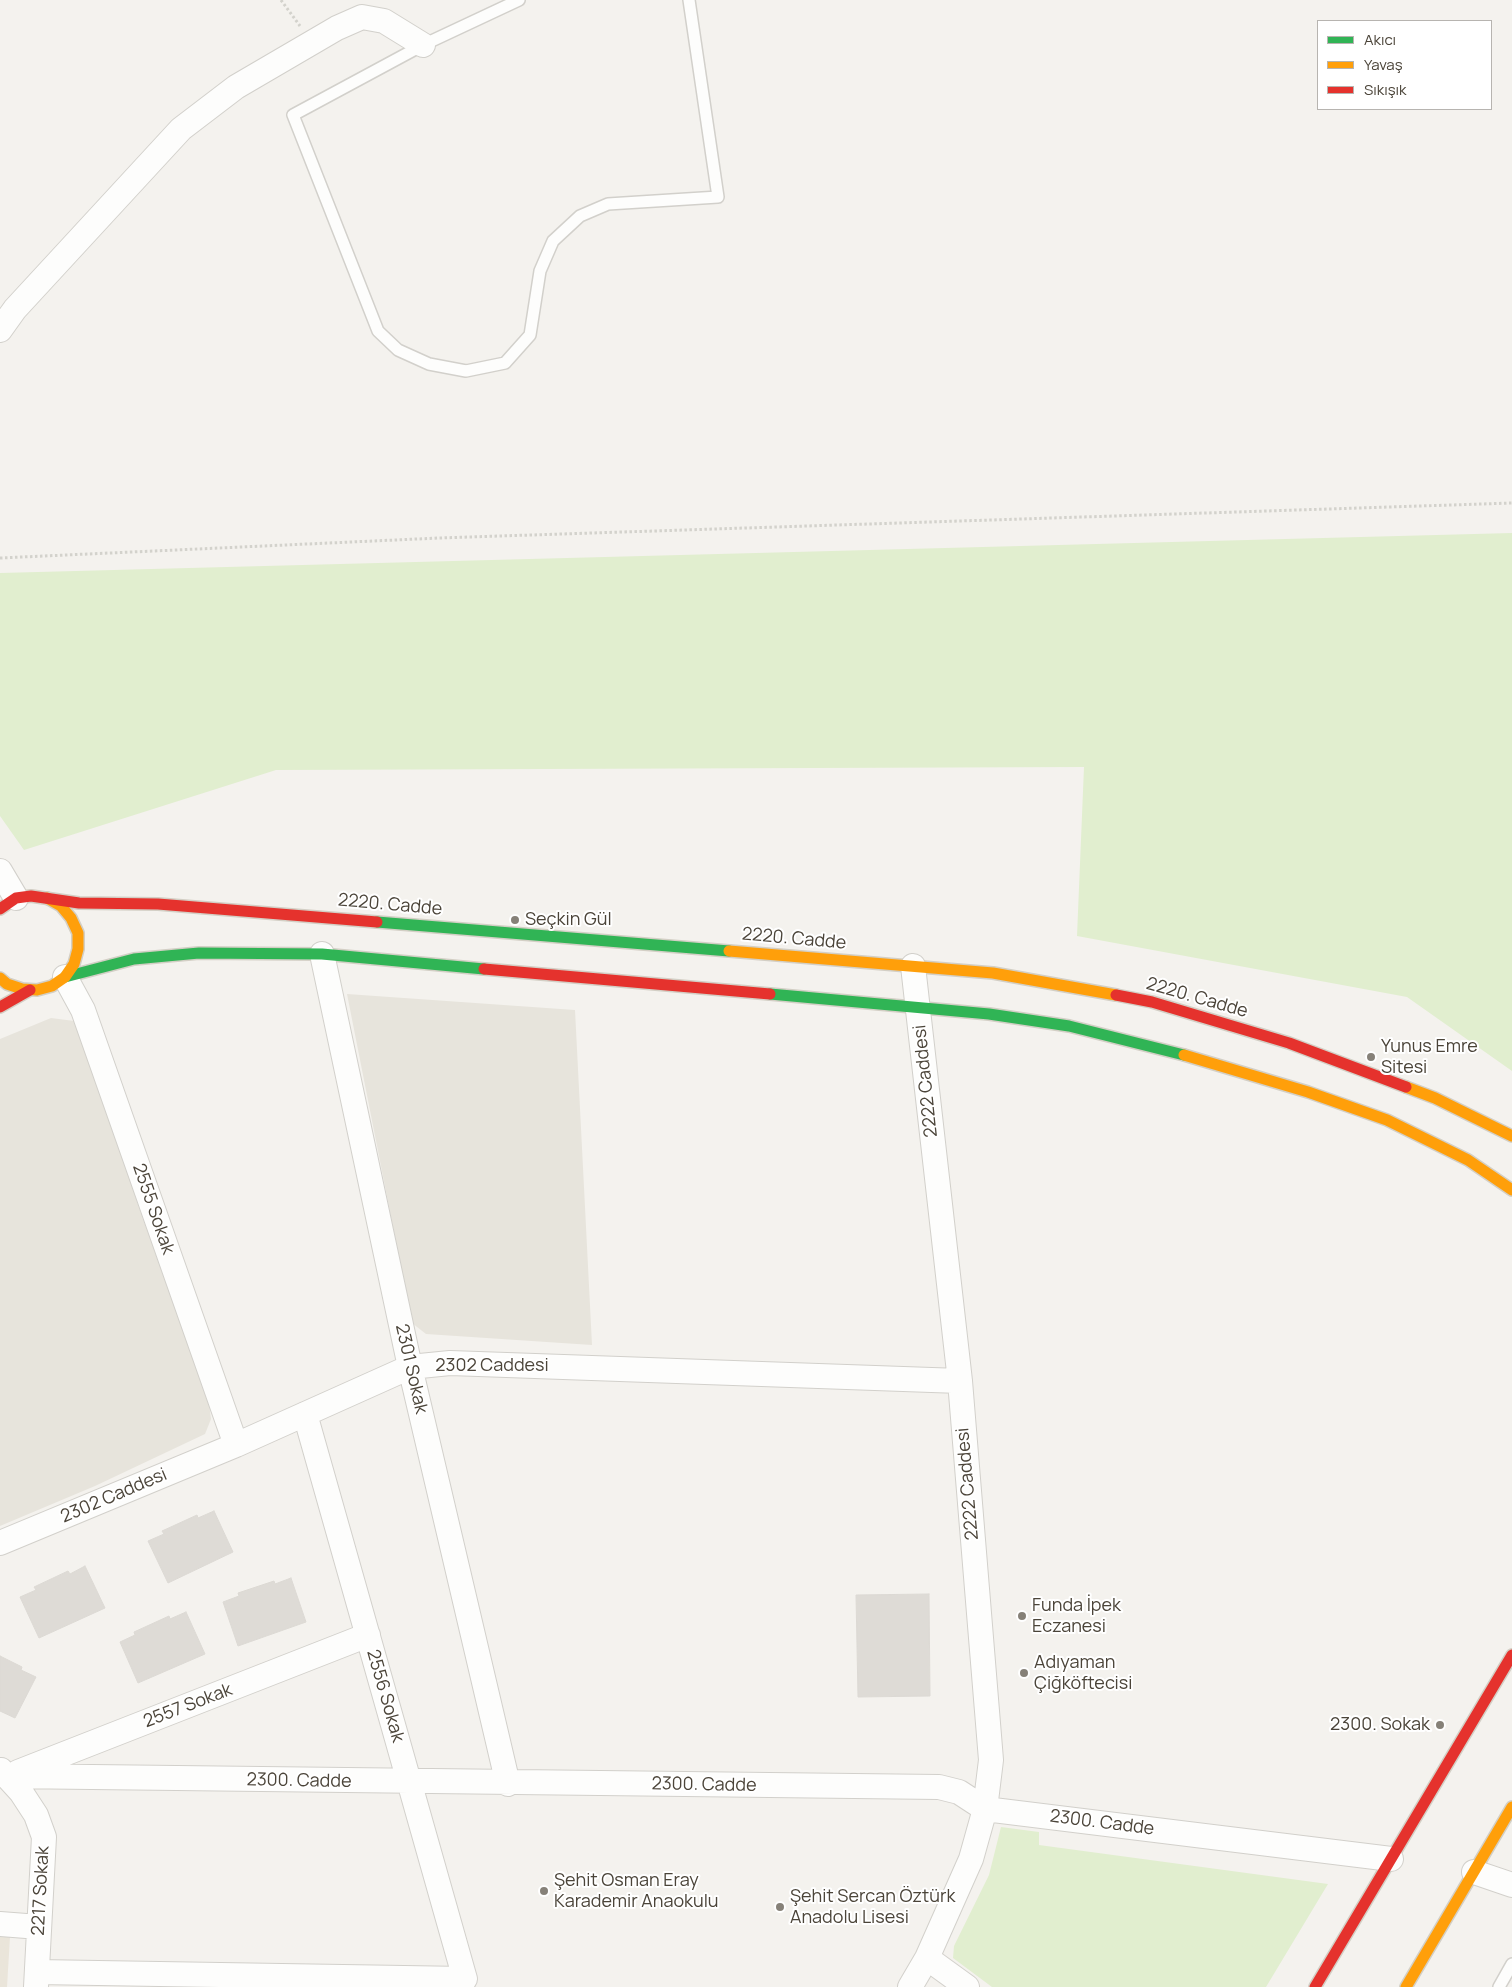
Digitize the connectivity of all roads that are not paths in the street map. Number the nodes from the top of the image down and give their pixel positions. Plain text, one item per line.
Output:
1 (519, 0) edge
2 (690, 0) edge
3 (423, 45) junction
4 (0, 330) edge
5 (0, 872) edge
6 (46, 898) junction
7 (8, 904) edge
8 (322, 954) junction
9 (913, 966) junction
10 (65, 977) junction
11 (0, 978) edge
12 (30, 990) junction
13 (0, 1007) edge
14 (918, 1008) junction
15 (1512, 1136) edge
16 (1512, 1190) edge
17 (410, 1367) junction
18 (960, 1380) junction
19 (305, 1414) junction
20 (236, 1445) junction
21 (0, 1543) edge
22 (368, 1635) junction
23 (1512, 1655) edge
24 (4, 1772) edge
25 (410, 1782) junction
26 (508, 1784) junction
27 (1512, 1807) edge
28 (985, 1809) junction
29 (1391, 1859) junction
30 (1474, 1872) junction
31 (1512, 1885) edge
32 (0, 1924) edge
33 (39, 1927) junction
34 (928, 1958) junction
35 (1512, 1964) edge
36 (37, 1980) edge
37 (910, 1987) edge
38 (967, 1987) edge
39 (1315, 1987) edge
40 (1406, 1987) edge
41 (1498, 1987) edge

1 - 3 lane
2 - 3 lane
3 - 4 street
5 - 7 street
6 - 7 street, 2220. Cadde
6 - 9 street, 2220. Cadde
6 - 10 street
8 - 10 street
8 - 14 street
8 - 17 street, 2301 Sokak
9 - 14 street, 2222 Caddesi
9 - 15 street, 2220. Cadde
10 - 12 street
10 - 20 street, 2555 Sokak
11 - 12 street
12 - 13 street
14 - 16 street
14 - 18 street, 2222 Caddesi
17 - 18 street, 2302 Caddesi
17 - 19 street, 2302 Caddesi
17 - 26 street, 2301 Sokak
18 - 28 street, 2222 Caddesi
19 - 20 street, 2302 Caddesi
19 - 22 street, 2556 Sokak
20 - 21 street, 2302 Caddesi
22 - 24 street, 2557 Sokak
22 - 25 street, 2556 Sokak
23 - 29 street
24 - 25 street, 2300. Cadde
24 - 33 street, 2217 Sokak
25 - 26 street, 2300. Cadde
25 - 36 street, 2556 Sokak
26 - 28 street, 2300. Cadde
27 - 30 street
28 - 29 street, 2300. Cadde
28 - 34 street, 2222 Caddesi
29 - 39 street
30 - 31 street
30 - 40 street
32 - 33 street
33 - 36 street, 2217 Sokak
34 - 37 street, 2222 Caddesi
34 - 38 street
35 - 41 lane

